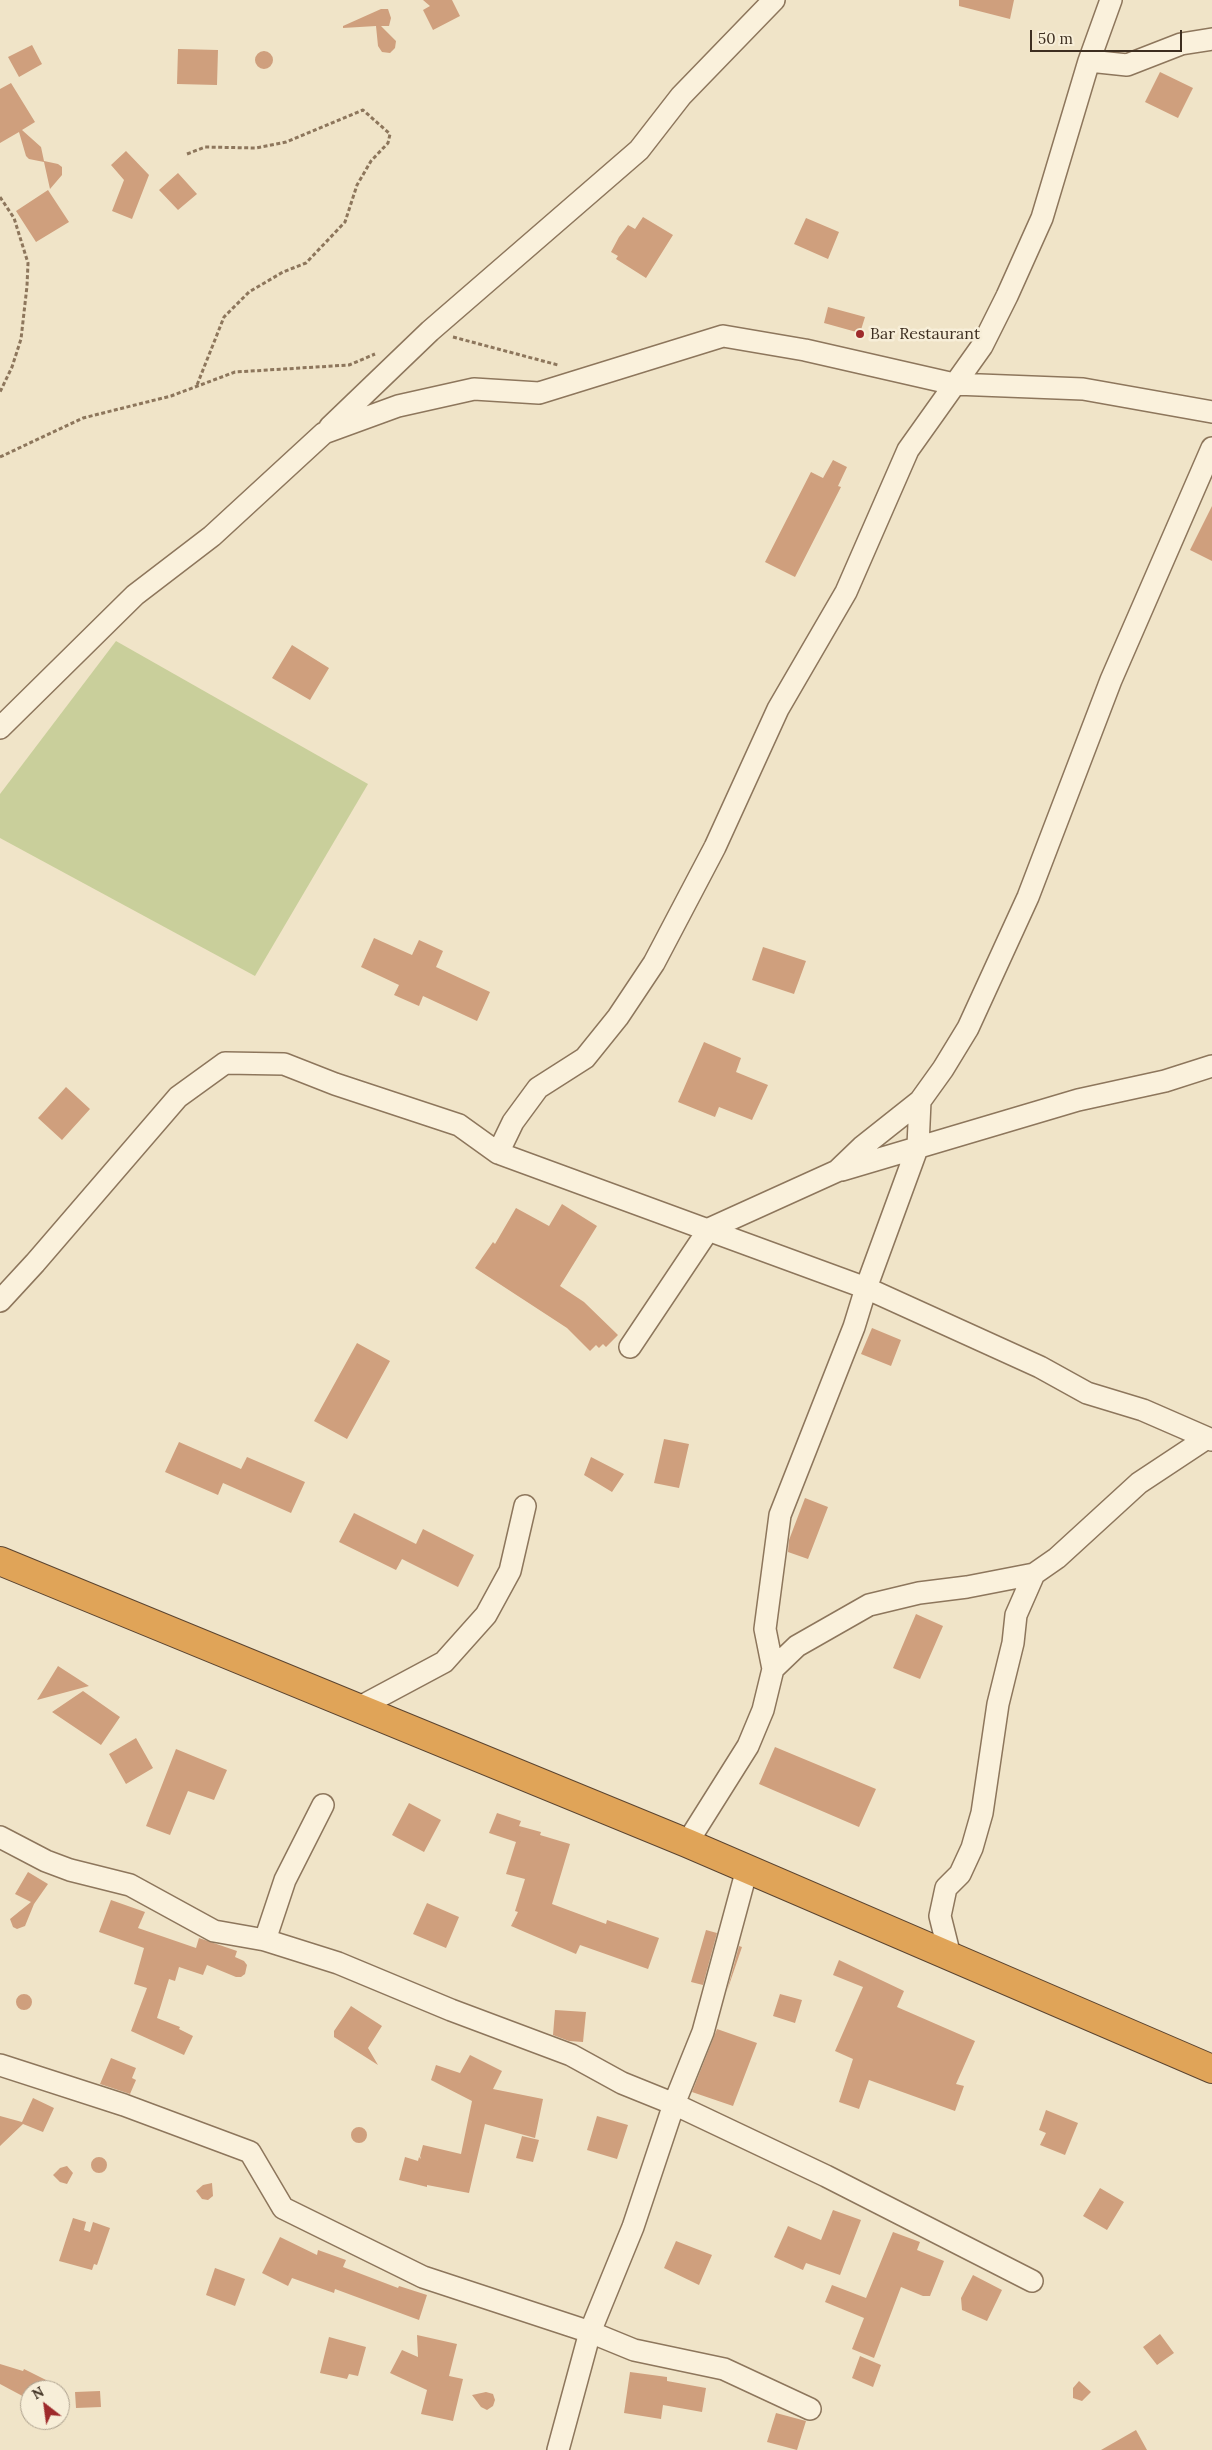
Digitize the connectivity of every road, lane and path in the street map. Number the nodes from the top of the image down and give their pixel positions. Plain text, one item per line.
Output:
1 (774, 0) edge
2 (1111, 0) edge
3 (1212, 39) edge
4 (1089, 61) junction
5 (187, 154) dead end
6 (0, 197) edge
7 (430, 331) junction
8 (376, 353) dead end
9 (595, 375) junction
10 (954, 384) junction
11 (197, 386) junction
12 (0, 392) edge
13 (1212, 412) edge
14 (324, 433) junction
15 (1212, 448) edge
16 (0, 457) edge
17 (0, 728) edge
18 (1212, 1066) edge
19 (920, 1101) junction
20 (918, 1146) junction
21 (498, 1153) junction
22 (837, 1171) junction
23 (709, 1229) junction
24 (866, 1288) junction
25 (0, 1301) edge
26 (630, 1347) dead end
27 (1210, 1439) edge
28 (525, 1506) dead end
29 (0, 1560) edge
30 (1034, 1574) junction
31 (773, 1670) junction
32 (358, 1708) junction
33 (323, 1805) dead end
34 (0, 1837) edge
35 (687, 1843) junction
36 (747, 1869) junction
37 (265, 1940) junction
38 (950, 1956) junction
39 (0, 2065) edge
40 (1212, 2069) edge
41 (674, 2104) junction
42 (1032, 2281) dead end
43 (590, 2332) junction
44 (810, 2409) dead end
45 (558, 2450) edge

1 - 7 street
2 - 4 street
3 - 4 street
4 - 10 street
5 - 11 path
6 - 12 path
7 - 9 path
7 - 14 street
8 - 11 path
9 - 10 street
9 - 14 street
10 - 13 street
10 - 21 street
11 - 16 path
14 - 17 street
15 - 19 street
18 - 20 street
19 - 20 street
19 - 22 street
20 - 22 street
20 - 24 street
21 - 23 street
21 - 25 street
22 - 23 street
23 - 24 street
23 - 26 street
24 - 27 street
24 - 31 street
27 - 30 street
28 - 32 street
29 - 32 highway
30 - 31 street
30 - 38 street
31 - 35 street
32 - 35 highway
33 - 37 street
34 - 37 street
35 - 36 highway
36 - 38 highway
36 - 41 street
37 - 41 street
38 - 40 highway
39 - 43 street
41 - 42 street
41 - 43 street
43 - 44 street
43 - 45 street

